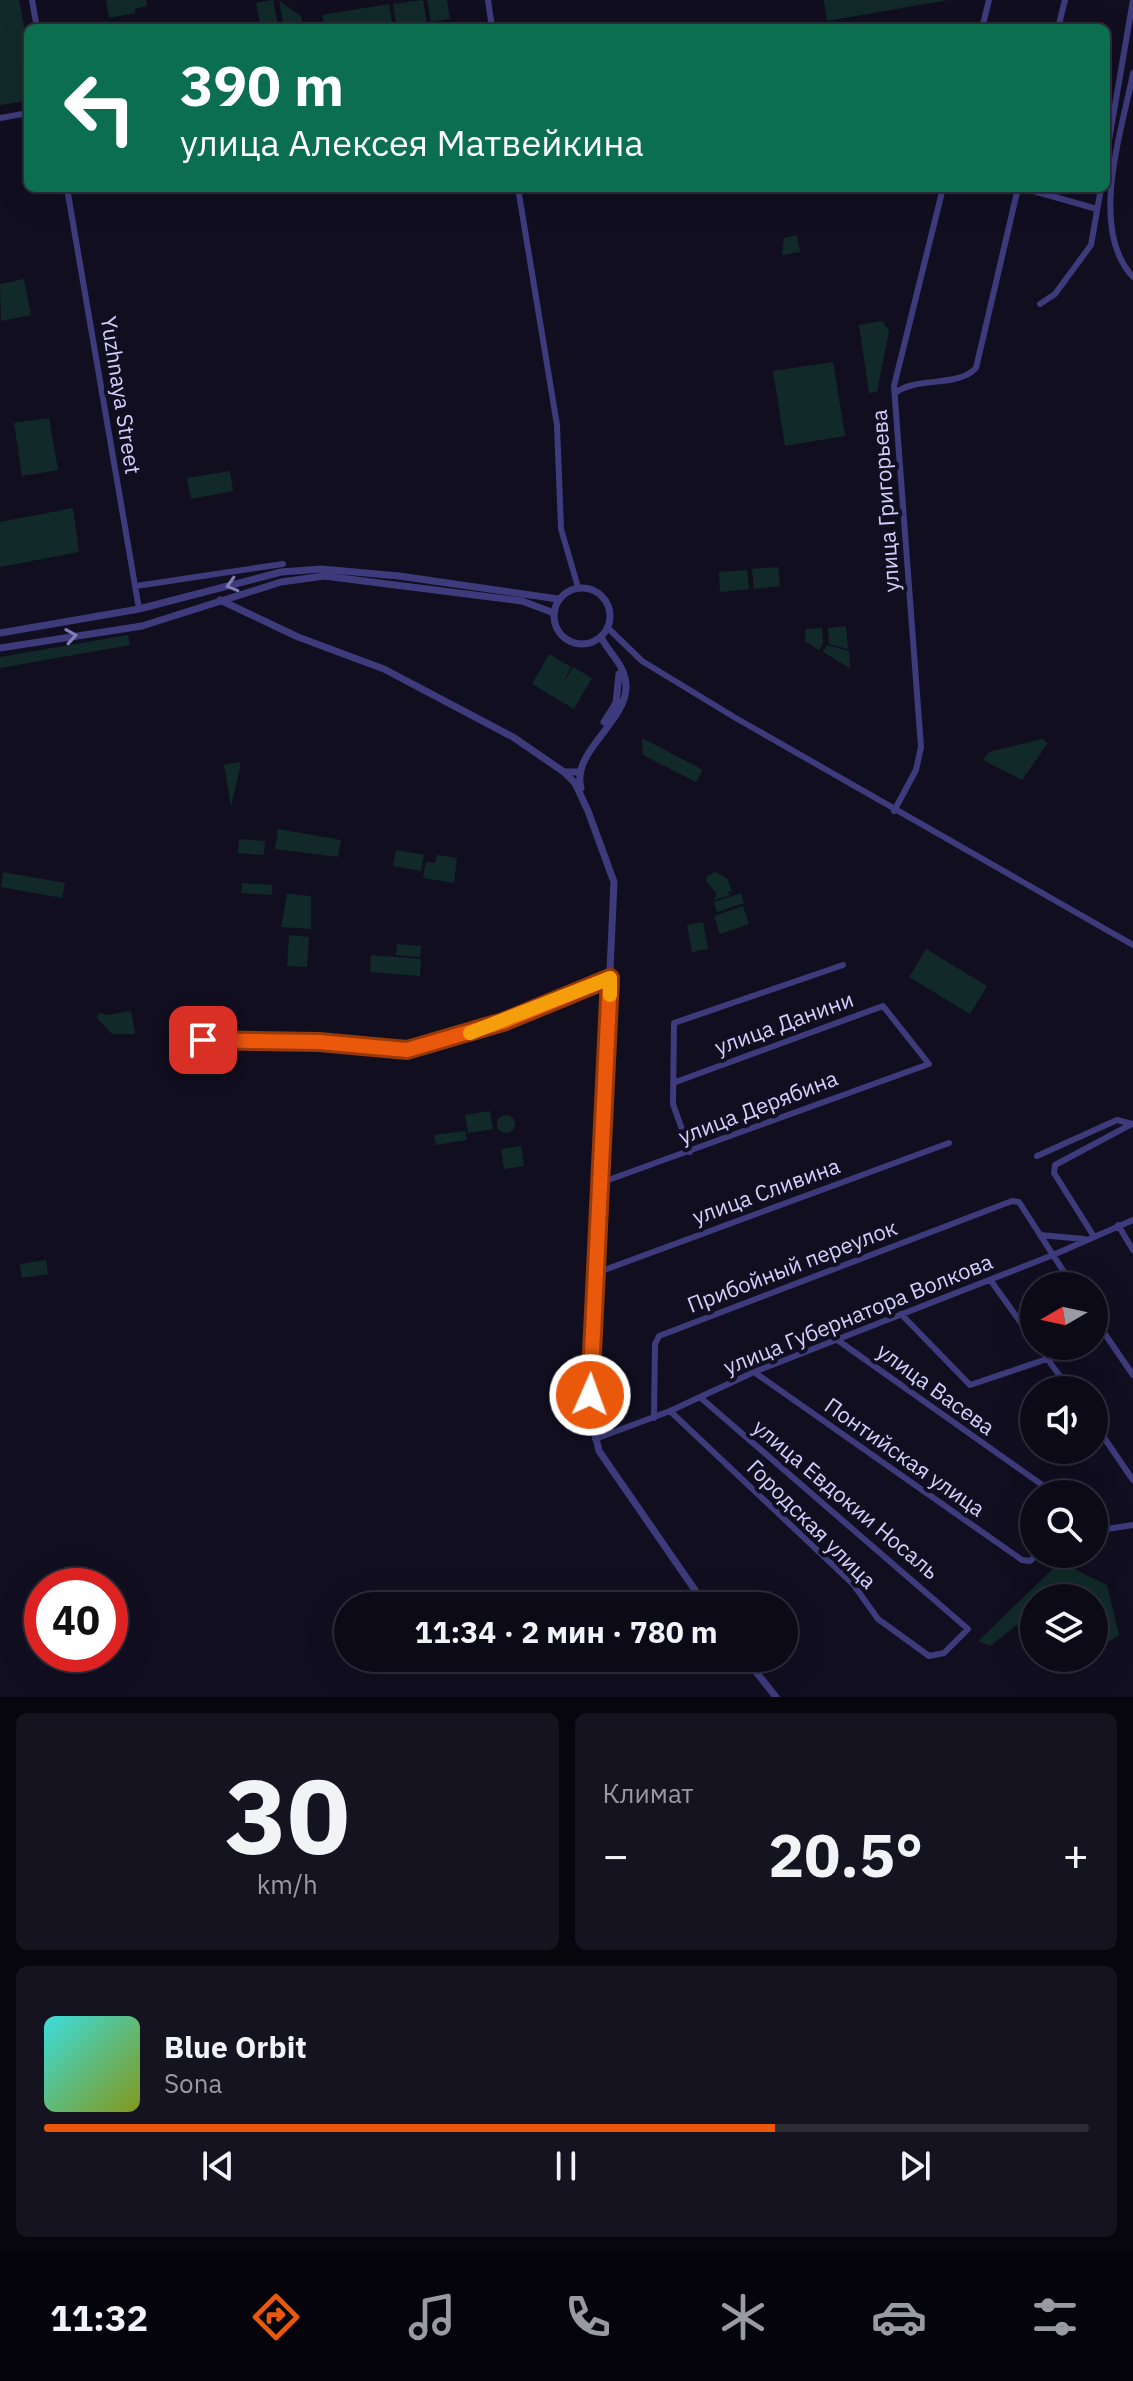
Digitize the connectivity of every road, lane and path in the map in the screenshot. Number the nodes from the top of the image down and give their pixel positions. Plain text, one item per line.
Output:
1 (32, 0) edge
2 (488, 0) edge
3 (989, 0) edge
4 (1065, 0) edge
5 (1133, 0) edge
6 (36, 24) edge
7 (491, 24) edge
8 (983, 24) edge
9 (1059, 24) edge
10 (1133, 73) edge
11 (24, 114) edge
12 (0, 118) edge
13 (1110, 135) edge
14 (68, 192) edge
15 (519, 192) edge
16 (942, 192) edge
17 (1019, 192) edge
18 (1035, 192) edge
19 (1100, 192) edge
20 (1097, 209) junction
21 (1133, 277) edge
22 (1040, 304) dead end
23 (895, 393) junction
24 (283, 564) dead end
25 (136, 586) junction
26 (578, 587) junction
27 (232, 596) junction
28 (558, 599) junction
29 (220, 600) junction
30 (236, 607) junction
31 (139, 609) junction
32 (554, 613) junction
33 (142, 626) junction
34 (607, 627) junction
35 (0, 633) edge
36 (601, 637) junction
37 (592, 644) junction
38 (0, 648) edge
39 (633, 653) junction
40 (621, 663) junction
41 (564, 772) junction
42 (577, 772) junction
43 (575, 783) junction
44 (894, 811) junction
45 (603, 846) junction
46 (1133, 945) edge
47 (843, 965) dead end
48 (610, 978) junction
49 (203, 1040) dead end
50 (929, 1064) joint
51 (673, 1083) junction
52 (1132, 1124) edge
53 (949, 1143) dead end
54 (690, 1152) junction
55 (1037, 1156) dead end
56 (600, 1183) junction
57 (1133, 1220) edge
58 (1118, 1225) junction
59 (1040, 1235) junction
60 (1093, 1235) junction
61 (1085, 1239) junction
62 (1133, 1250) edge
63 (1053, 1255) junction
64 (1064, 1272) edge
65 (596, 1273) junction
66 (991, 1281) junction
67 (901, 1314) junction
68 (1020, 1321) edge
69 (1108, 1338) edge
70 (836, 1339) junction
71 (1044, 1360) edge
72 (754, 1372) junction
73 (1133, 1375) edge
74 (701, 1398) junction
75 (670, 1411) junction
76 (654, 1418) junction
77 (595, 1439) junction
78 (1108, 1443) edge
79 (1035, 1480) edge
80 (1133, 1480) edge
81 (1133, 1525) edge
82 (1108, 1528) edge
83 (1020, 1559) edge
84 (696, 1592) edge
85 (968, 1629) joint
86 (756, 1672) edge
87 (776, 1697) edge

1 - 6 street
2 - 7 street
3 - 8 street
4 - 9 street
5 - 13 street
10 - 21 street
11 - 12 street
14 - 25 street, Yuzhnaya Street
15 - 26 street
16 - 23 street, улица Григорьева
17 - 23 street
18 - 20 street
19 - 20 street
20 - 22 street
23 - 44 street, улица Григорьева
24 - 25 street
25 - 31 street, Yuzhnaya Street
26 - 28 street
26 - 34 street
27 - 29 street
27 - 30 street
27 - 32 street
28 -> 31 street
28 - 32 street
29 - 30 street
29 - 33 street
30 - 41 street
31 - 33 street
31 - 35 street
32 - 37 street
38 -> 33 street
34 - 36 street
34 - 39 street
36 - 37 street
36 - 40 street
37 - 42 street
39 - 40 street
39 - 44 street
40 - 45 street
41 - 42 street
41 - 43 street
42 - 43 street
43 - 45 street
44 - 46 street
45 - 48 street
47 - 51 street
48 - 49 street
48 - 56 street
50 - 51 street, улица Данини
50 - 54 street, улица Дерябина
51 - 54 street
52 - 55 street
52 - 60 street
53 - 65 street, улица Сливина
54 - 56 street, улица Дерябина
56 - 65 street
57 - 58 street, улица Губернатора Волкова
58 - 60 street, улица Губернатора Волкова
58 - 62 street
59 - 61 street
59 - 63 street
59 - 76 street, Прибойный переулок
60 - 61 street, улица Губернатора Волкова
61 - 63 street, улица Губернатора Волкова
63 - 64 street
63 - 66 street, улица Губернатора Волкова
65 - 77 street
66 - 67 street, улица Губернатора Волкова
66 - 68 street
67 - 70 street, улица Губернатора Волкова
67 - 71 street
69 - 73 street
70 - 72 street, улица Губернатора Волкова
70 - 79 street, улица Васева
72 - 74 street, улица Губернатора Волкова
72 - 83 street, Понтийская улица
74 - 75 street, улица Губернатора Волкова
74 - 85 street, улица Евдокии Носаль
75 - 76 street, улица Губернатора Волкова
75 - 85 street, Городская улица
76 - 77 street, улица Губернатора Волкова
77 - 84 street
78 - 80 street
81 - 82 street
86 - 87 street

